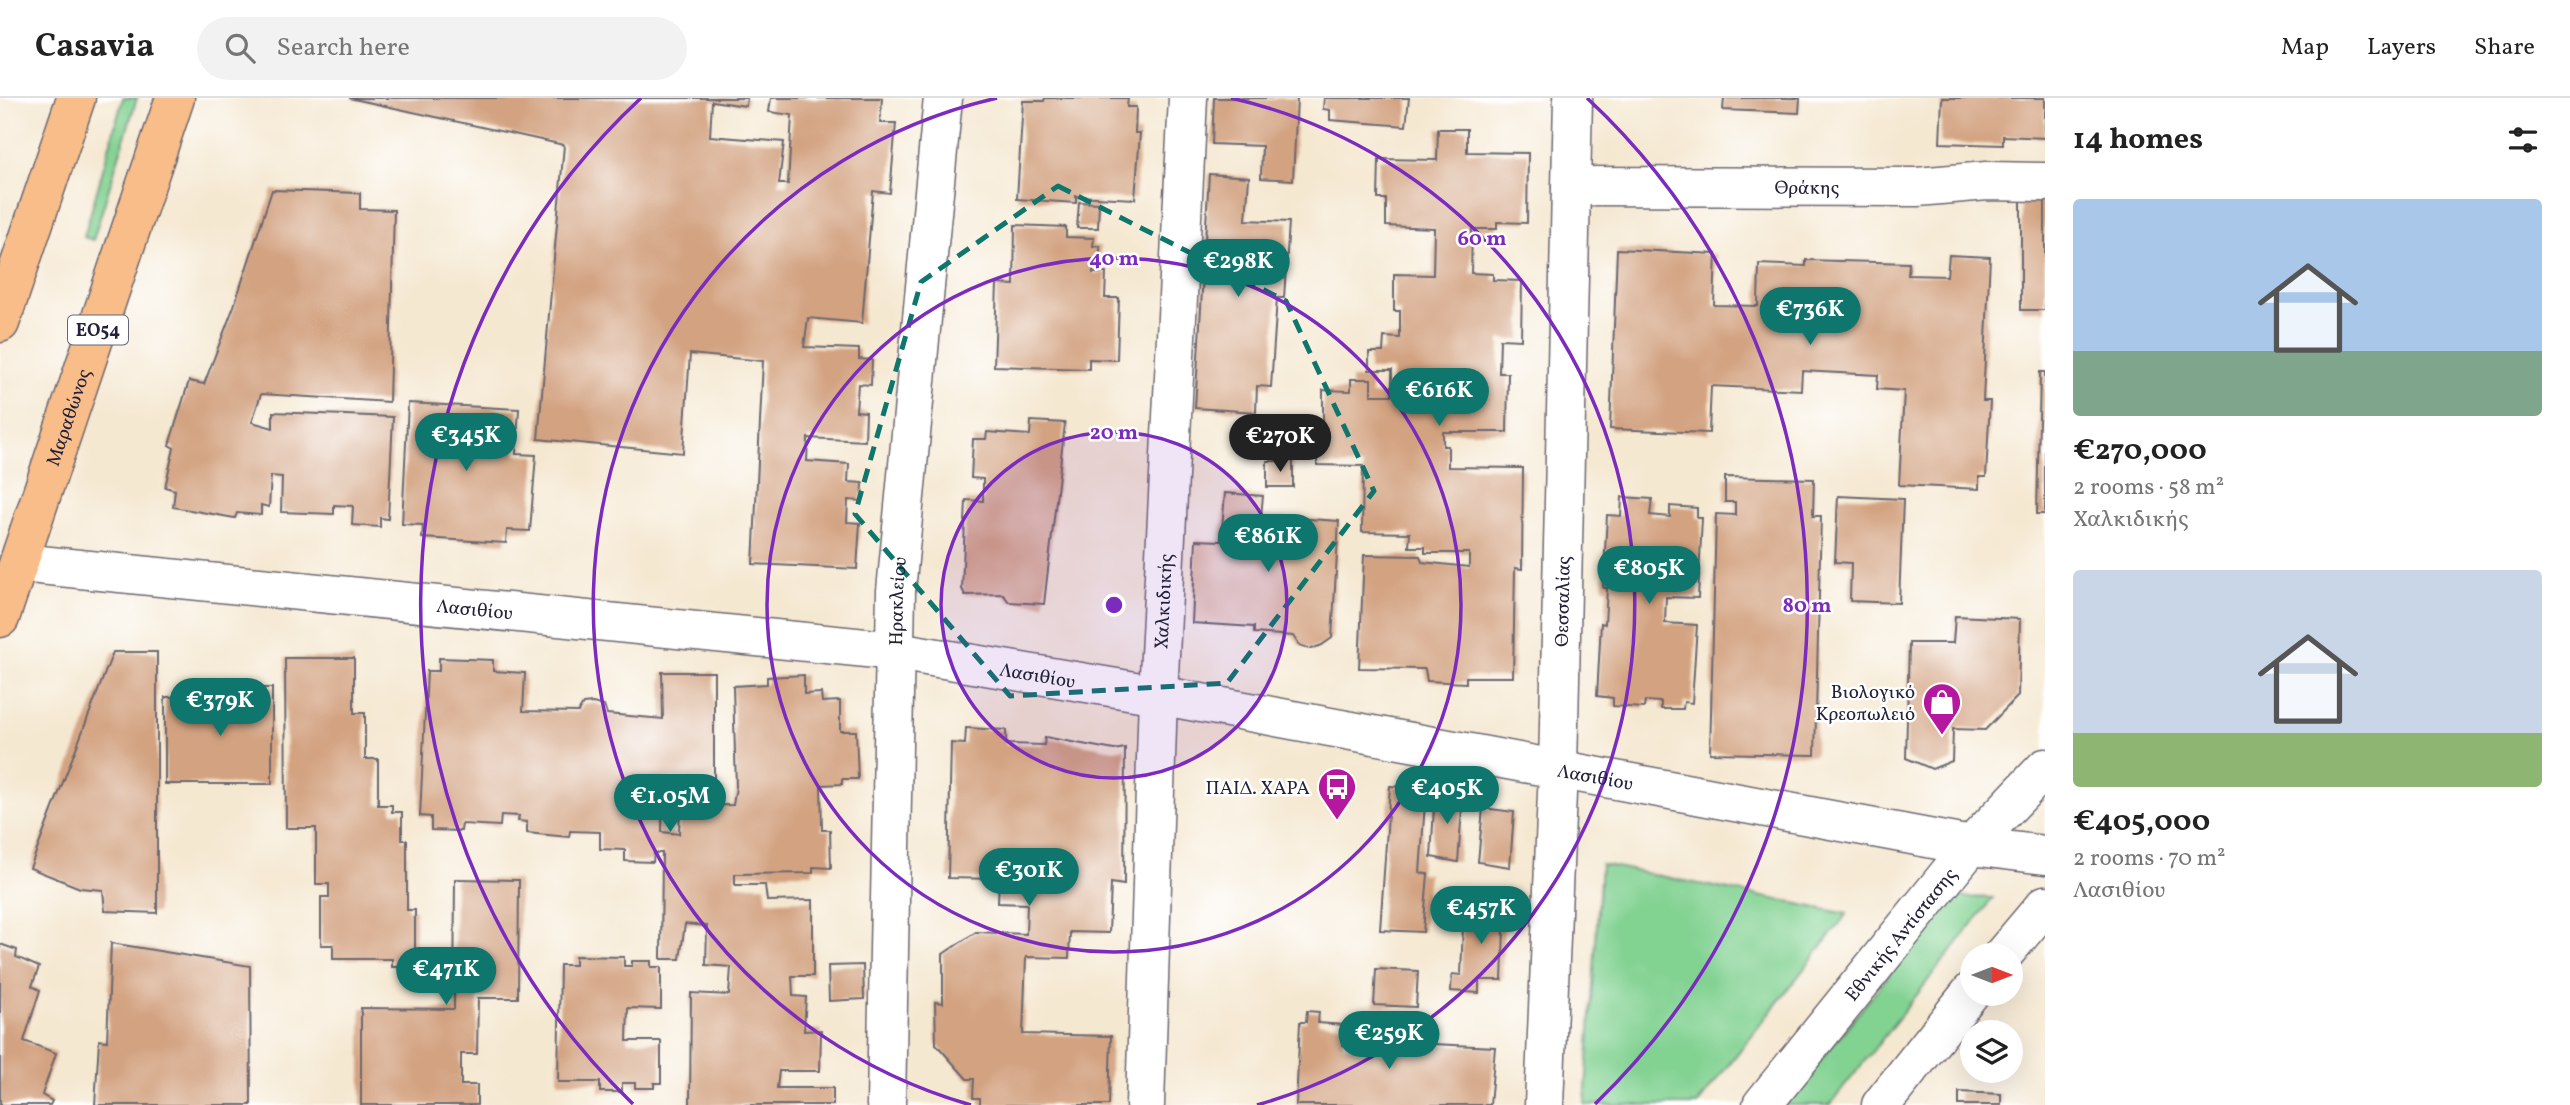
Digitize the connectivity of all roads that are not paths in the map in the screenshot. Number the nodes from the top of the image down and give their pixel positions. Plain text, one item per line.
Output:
1 (76, 98) edge
2 (175, 98) edge
3 (943, 98) edge
4 (1188, 98) edge
5 (1573, 98) edge
6 (2045, 182) edge
7 (1570, 186) junction
8 (0, 323) edge
9 (20, 562) junction
10 (0, 618) edge
11 (896, 651) junction
12 (1158, 695) junction
13 (2045, 768) edge
14 (1558, 769) junction
15 (1971, 846) junction
16 (2045, 855) edge
17 (2045, 905) edge
18 (2013, 943) edge
19 (1960, 1006) edge
20 (886, 1105) edge
21 (1144, 1105) edge
22 (1544, 1105) edge
23 (1762, 1105) edge
24 (1881, 1105) edge

1 - 8 main road
2 - 9 main road, Μαραθώνος / ΕΟ54
3 - 11 street, Ηρακλείου
4 - 12 street, Χαλκιδικής
5 - 7 street, Θεσσαλίας
6 - 7 street, Θράκης
7 - 14 street, Θεσσαλίας
9 - 10 main road, Μαραθώνος / ΕΟ54
9 - 11 street, Λασιθίου
11 - 12 street, Λασιθίου
11 - 20 street, Ηρακλείου
12 - 14 street, Λασιθίου
12 - 21 street, Χαλκιδικής
13 - 15 street, Εθνικής Αντίστασης
14 - 15 street, Λασιθίου
14 - 22 street, Θεσσαλίας
15 - 16 street, Λασιθίου
15 - 23 street, Εθνικής Αντίστασης
17 - 18 street
19 - 24 street

